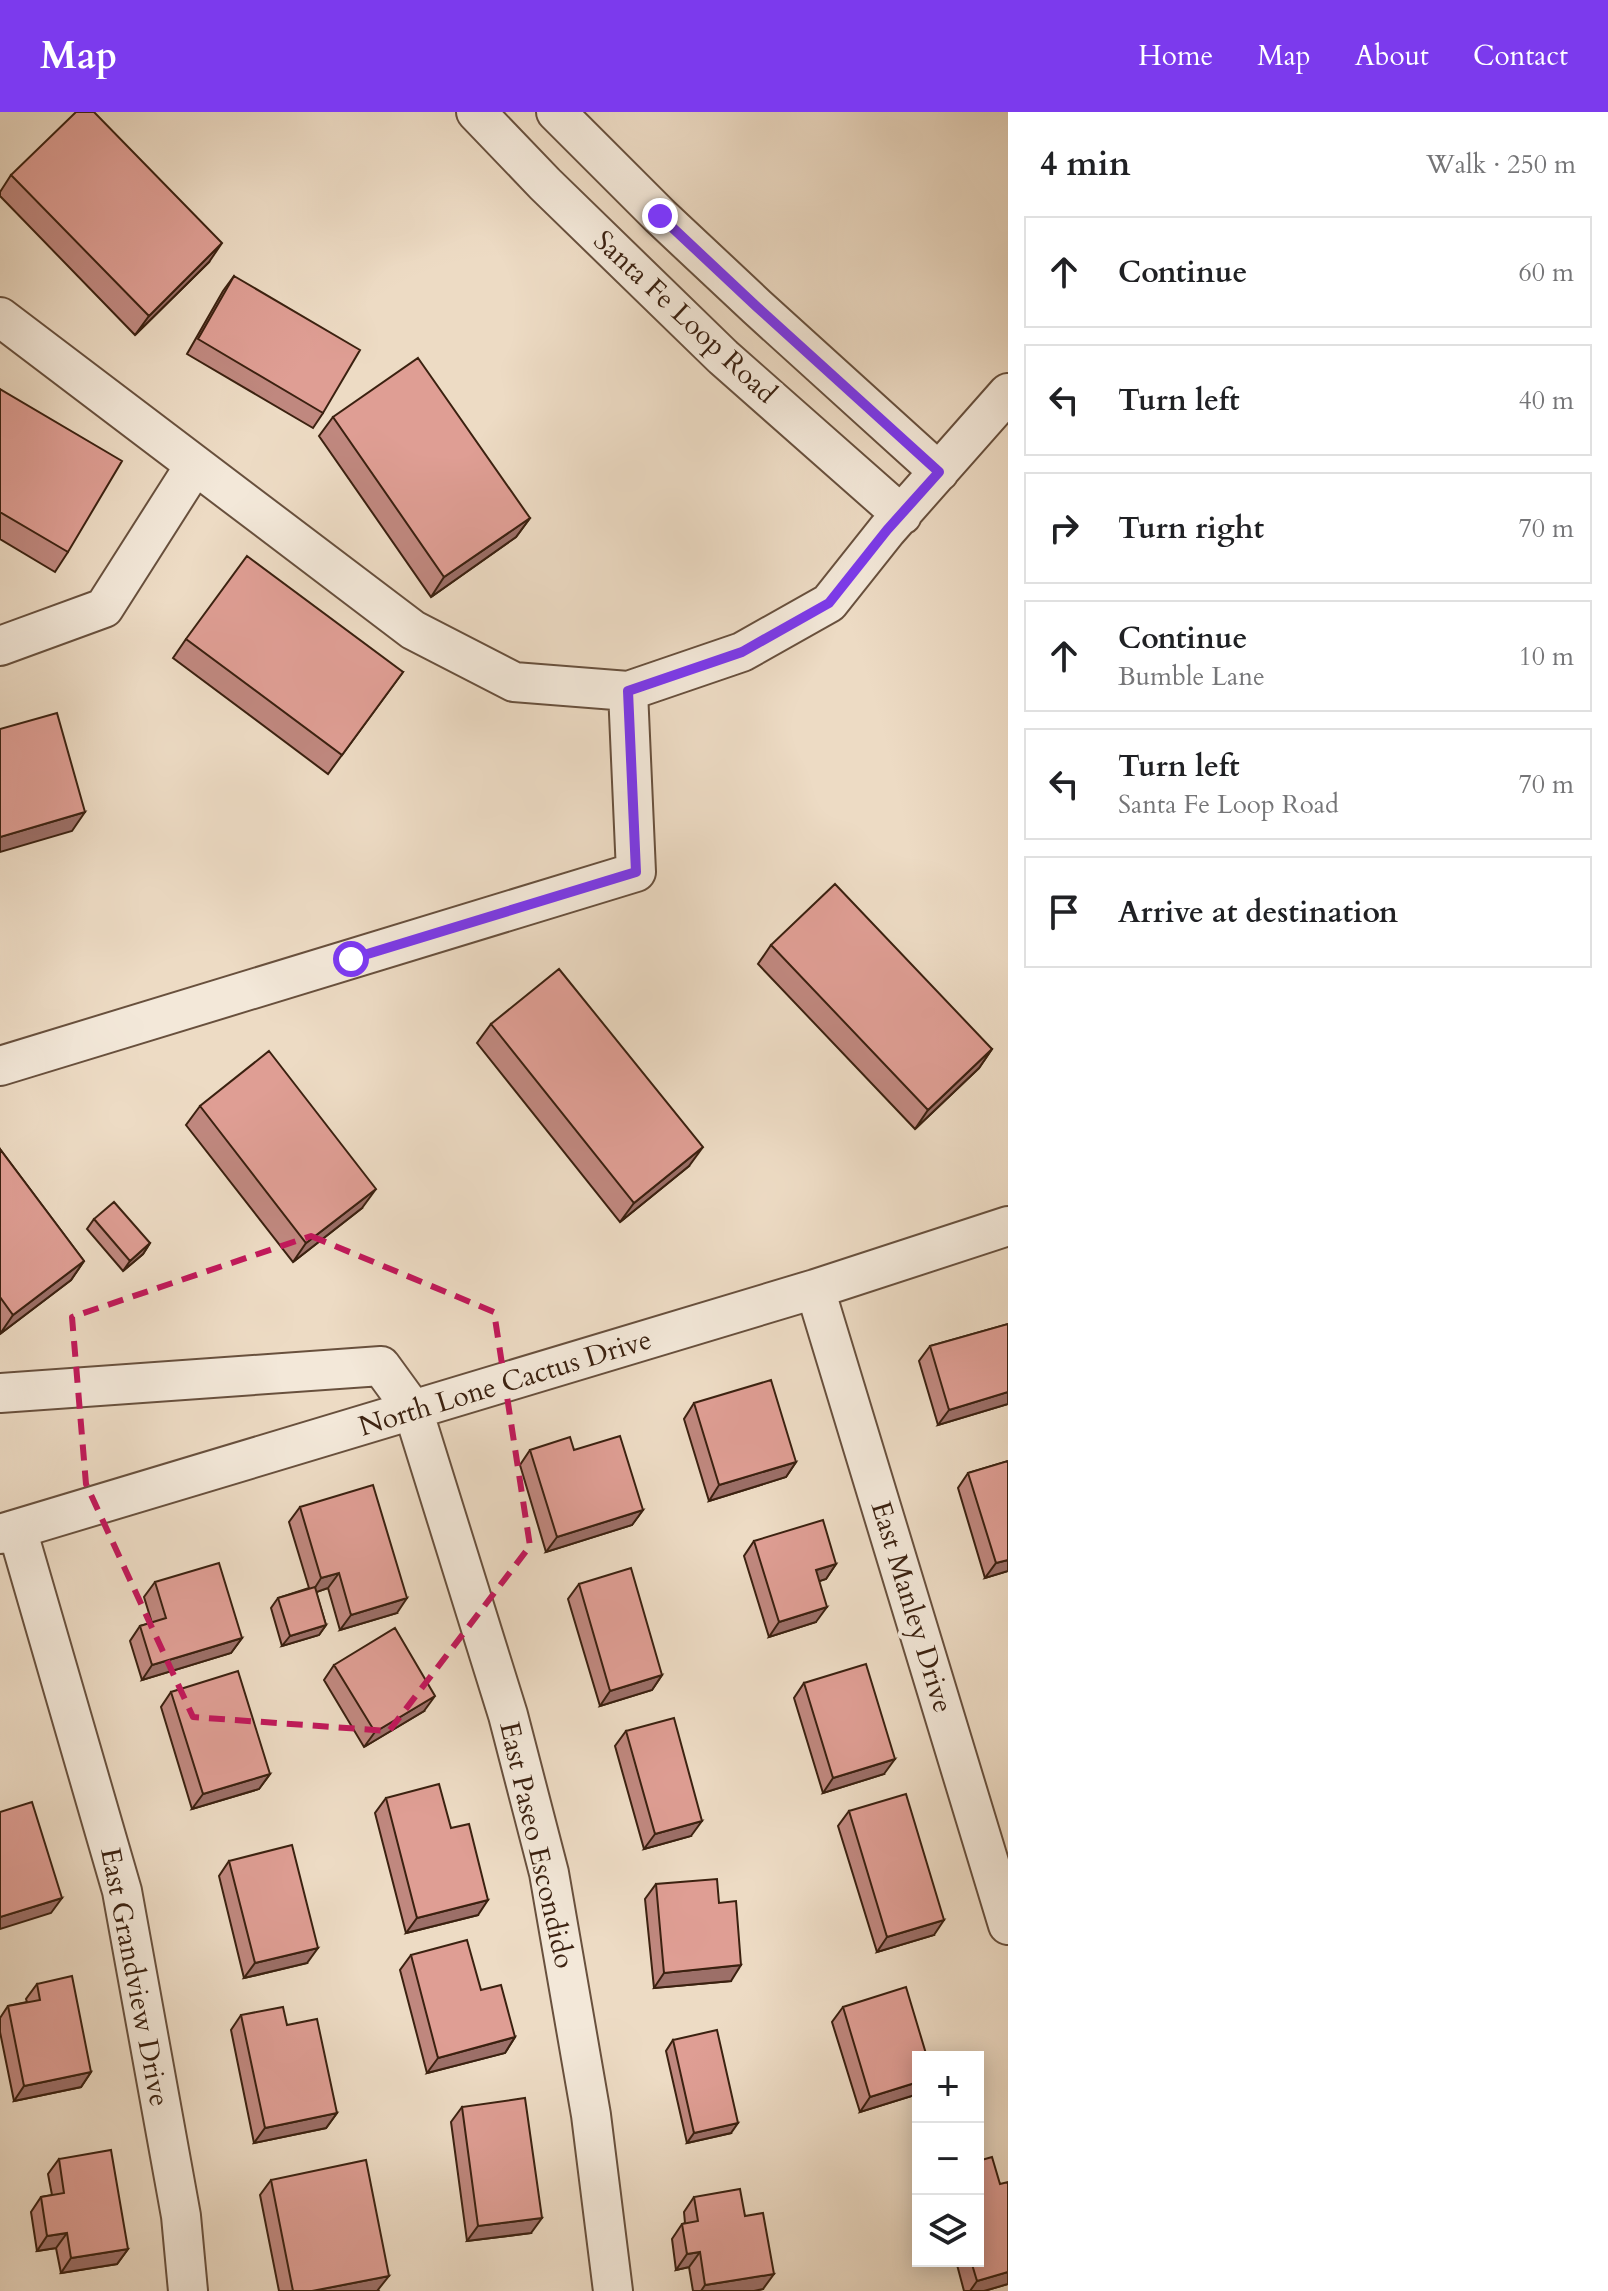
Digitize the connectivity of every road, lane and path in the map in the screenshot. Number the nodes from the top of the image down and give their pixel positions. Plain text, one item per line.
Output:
1 (476, 112) edge
2 (556, 112) edge
3 (0, 317) edge
4 (1008, 393) edge
5 (195, 465) junction
6 (939, 472) junction
7 (902, 515) junction
8 (0, 646) edge
9 (628, 691) junction
10 (0, 1066) edge
11 (1008, 1226) edge
12 (815, 1289) junction
13 (0, 1393) edge
14 (413, 1410) junction
15 (8, 1532) edge
16 (1008, 1925) edge
17 (188, 2291) edge
18 (613, 2291) edge

1 - 7 street, Santa Fe Loop Road
2 - 6 street, Santa Fe Loop Road
3 - 5 street
4 - 6 street
5 - 8 street
5 - 9 street
6 - 7 street
7 - 9 street
9 - 10 street
11 - 12 street, North Lone Cactus Drive
12 - 14 street, North Lone Cactus Drive
12 - 16 street, East Manley Drive
13 - 14 street, East Paseo Escondido
14 - 15 street, North Lone Cactus Drive
14 - 18 street, East Paseo Escondido
15 - 17 street, East Grandview Drive

